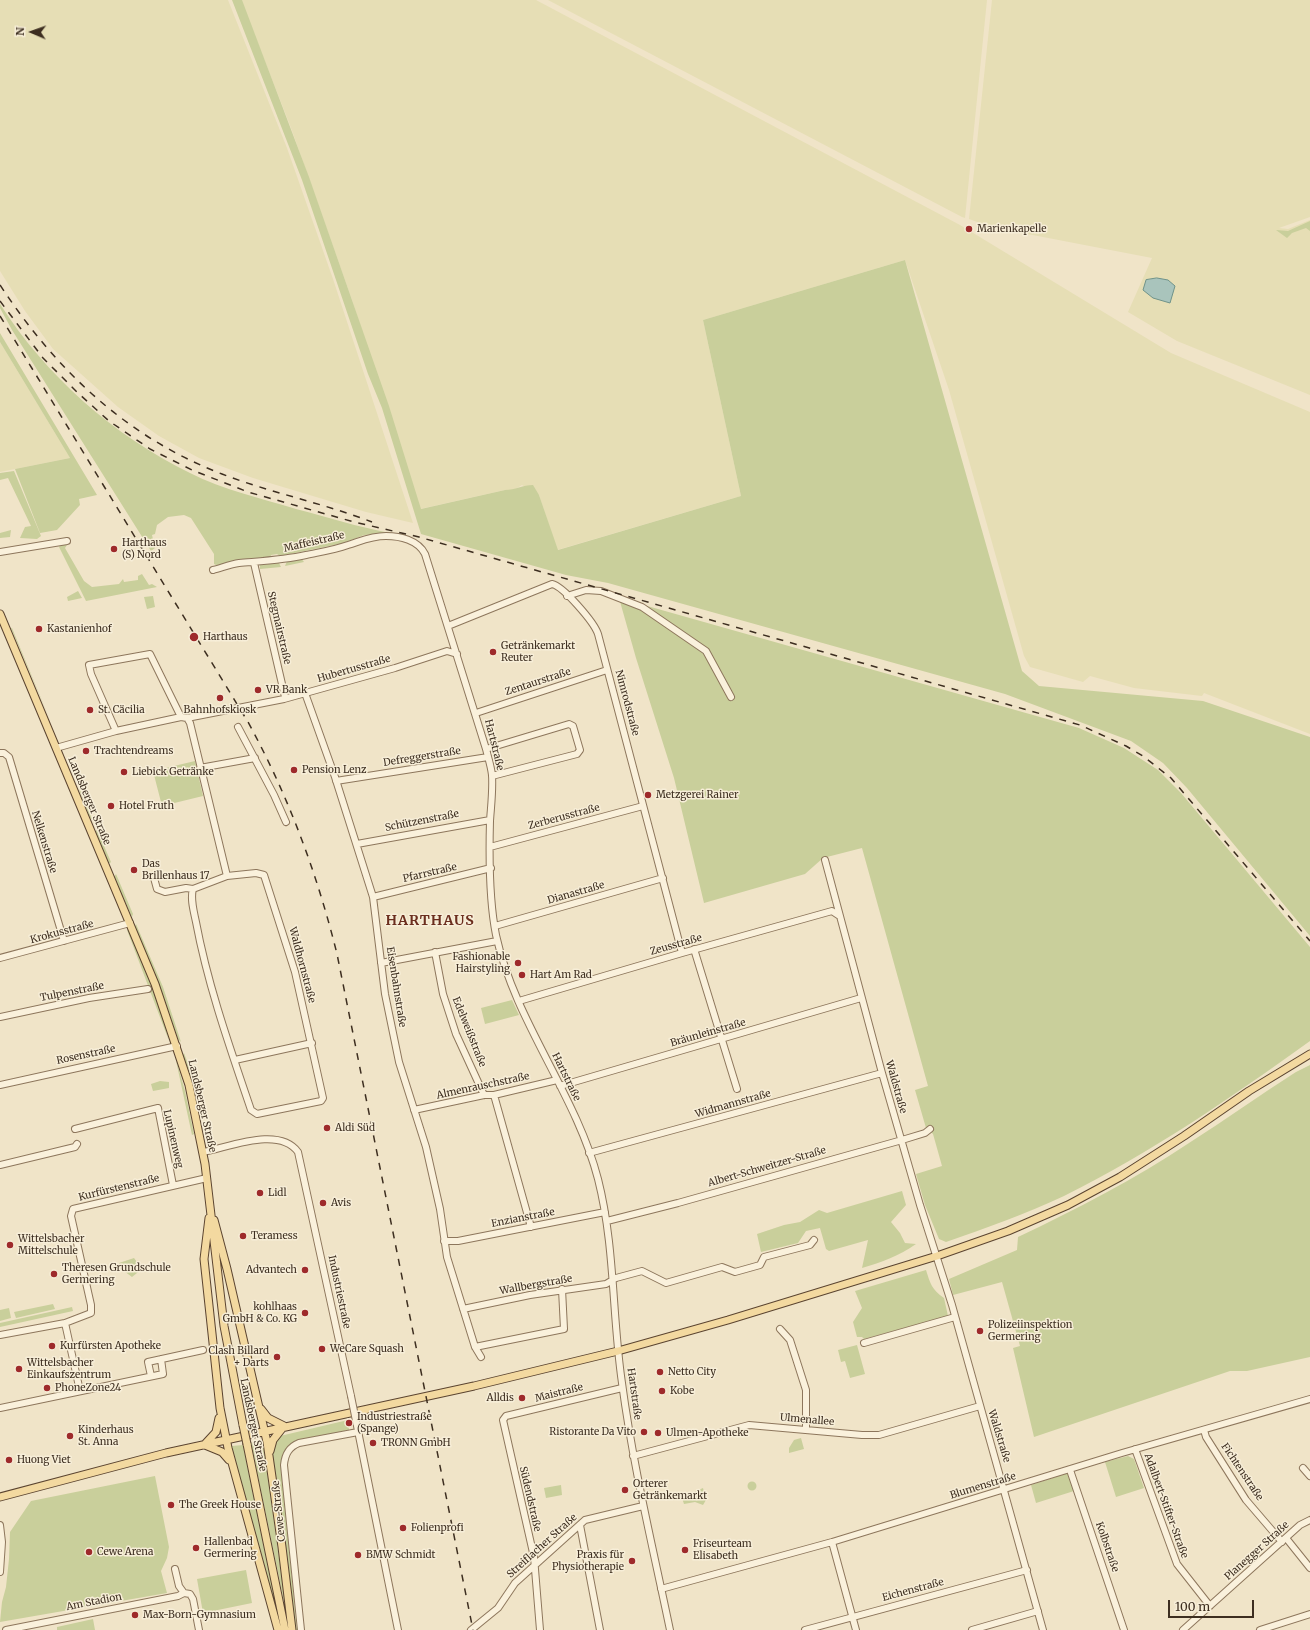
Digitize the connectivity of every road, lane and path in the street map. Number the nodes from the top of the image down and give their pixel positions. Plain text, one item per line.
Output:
1 (67, 541) dead end
2 (418, 544) joint
3 (0, 552) edge
4 (254, 563) junction
5 (213, 570) dead end
6 (567, 596) junction
7 (0, 614) edge
8 (448, 626) junction
9 (457, 654) junction
10 (607, 670) junction
11 (305, 693) junction
12 (285, 697) junction
13 (731, 697) dead end
14 (476, 713) junction
15 (184, 717) junction
16 (238, 727) dead end
17 (116, 731) junction
18 (56, 748) junction
19 (486, 749) junction
20 (0, 753) edge
21 (488, 757) junction
22 (255, 758) junction
23 (200, 768) junction
24 (492, 776) junction
25 (336, 781) junction
26 (644, 806) junction
27 (490, 820) junction
28 (286, 822) dead end
29 (357, 844) junction
30 (490, 848) junction
31 (825, 860) dead end
32 (491, 868) junction
33 (227, 876) junction
34 (154, 878) dead end
35 (663, 878) junction
36 (193, 889) junction
37 (373, 896) junction
38 (838, 915) junction
39 (130, 923) junction
40 (495, 926) junction
41 (64, 941) junction
42 (498, 941) junction
43 (694, 949) junction
44 (435, 952) junction
45 (682, 953) junction
46 (0, 958) edge
47 (381, 963) junction
48 (148, 990) dead end
49 (861, 998) junction
50 (519, 1001) junction
51 (0, 1017) edge
52 (723, 1039) junction
53 (312, 1043) junction
54 (177, 1046) junction
55 (1310, 1054) edge
56 (235, 1060) junction
57 (882, 1074) junction
58 (557, 1080) junction
59 (0, 1085) edge
60 (560, 1086) junction
61 (737, 1089) dead end
62 (484, 1095) junction
63 (494, 1095) junction
64 (414, 1110) junction
65 (76, 1129) dead end
66 (930, 1129) dead end
67 (902, 1140) junction
68 (77, 1144) dead end
69 (203, 1152) junction
70 (589, 1153) junction
71 (0, 1165) edge
72 (207, 1178) junction
73 (173, 1185) junction
74 (210, 1212) junction
75 (605, 1212) junction
76 (607, 1221) junction
77 (530, 1227) junction
78 (814, 1240) dead end
79 (444, 1241) junction
80 (937, 1256) junction
81 (612, 1281) junction
82 (562, 1289) junction
83 (463, 1309) junction
84 (955, 1317) junction
85 (65, 1323) junction
86 (780, 1329) dead end
87 (0, 1335) edge
88 (864, 1343) dead end
89 (475, 1347) junction
90 (203, 1350) dead end
91 (618, 1351) junction
92 (481, 1357) dead end
93 (161, 1359) junction
94 (151, 1376) junction
95 (622, 1388) junction
96 (80, 1391) junction
97 (1310, 1399) edge
98 (258, 1404) junction
99 (980, 1406) junction
100 (0, 1408) edge
101 (220, 1408) junction
102 (502, 1420) joint
103 (284, 1426) junction
104 (806, 1429) junction
105 (265, 1430) junction
106 (1204, 1430) junction
107 (358, 1432) junction
108 (226, 1439) junction
109 (204, 1444) junction
110 (1135, 1449) junction
111 (633, 1456) junction
112 (270, 1459) junction
113 (232, 1465) junction
114 (1303, 1468) dead end
115 (1070, 1470) junction
116 (1310, 1476) edge
117 (1005, 1490) junction
118 (0, 1497) edge
119 (643, 1506) junction
120 (1310, 1520) edge
121 (0, 1525) edge
122 (580, 1525) junction
123 (1284, 1540) junction
124 (832, 1542) junction
125 (534, 1566) junction
126 (1310, 1568) edge
127 (175, 1569) dead end
128 (1027, 1570) junction
129 (0, 1572) edge
130 (661, 1589) junction
131 (184, 1593) junction
132 (1210, 1606) junction
133 (1038, 1611) junction
134 (1310, 1614) edge
135 (852, 1617) junction
136 (6, 1630) edge
137 (199, 1630) edge
138 (278, 1630) edge
139 (285, 1630) edge
140 (292, 1630) edge
141 (301, 1630) edge
142 (398, 1630) edge
143 (471, 1630) edge
144 (540, 1630) edge
145 (600, 1630) edge
146 (670, 1630) edge
147 (805, 1630) edge
148 (856, 1630) edge
149 (972, 1630) edge
150 (1043, 1630) edge
151 (1124, 1630) edge
152 (1183, 1630) edge
153 (1260, 1630) edge

1 - 3 street
2 - 4 street, Maffeistraße
2 - 8 street, Hartstraße
4 - 5 street, Maffeistraße
4 - 12 street, Stegmairstraße
6 - 8 street, Nimrodstraße
6 - 10 street, Nimrodstraße
6 - 13 street
7 - 18 main road, Landsberger Straße
8 - 9 street, Hartstraße
9 - 11 street, Hubertusstraße
9 - 14 street, Hartstraße
10 - 14 street, Zentaurstraße
10 - 26 street, Nimrodstraße
11 - 12 street, Hubertusstraße
11 - 25 street, Eisenbahnstraße
12 - 15 street, Hubertusstraße
14 - 19 street, Hartstraße
15 - 17 street, Hubertusstraße
15 - 17 street
15 - 23 street
16 - 22 street
17 - 18 street, Hubertusstraße
18 - 39 main road, Landsberger Straße
19 - 21 street, Hartstraße
19 - 24 street
20 - 41 street, Nelkenstraße
21 - 24 street, Hartstraße
21 - 25 street, Defreggerstraße
22 - 23 street
22 - 28 street
23 - 33 street
24 - 27 street, Hartstraße
25 - 29 street, Eisenbahnstraße
26 - 30 street, Zerberusstraße
26 - 35 street, Nimrodstraße
27 - 29 street, Schützenstraße
27 - 30 street, Hartstraße
29 - 37 street, Eisenbahnstraße
30 - 32 street, Hartstraße
31 - 38 street, Waldstraße
32 - 37 street, Pfarrstraße
32 - 40 street, Hartstraße
33 - 36 street, Waldhornstraße
33 - 53 street, Waldhornstraße
34 - 36 street, Waldhornstraße
35 - 40 street, Dianastraße
35 - 45 street, Nimrodstraße
36 - 56 street
37 - 47 street, Eisenbahnstraße
38 - 43 street, Zeusstraße
38 - 49 street, Waldstraße
39 - 41 street, Krokusstraße
39 - 54 main road, Landsberger Straße
40 - 42 street, Hartstraße
41 - 46 street, Krokusstraße
42 - 44 street
42 - 50 street, Hartstraße
43 - 45 street, Zeusstraße
43 - 52 street
44 - 47 street
44 - 62 street, Edelweißstraße
45 - 50 street, Zeusstraße
47 - 64 street, Eisenbahnstraße
48 - 51 street, Tulpenstraße
49 - 52 street, Bräunleinstraße
49 - 57 street, Waldstraße
50 - 58 street, Hartstraße
52 - 60 street, Bräunleinstraße
52 - 61 street
53 - 56 street
53 - 56 street, Waldhornstraße
54 - 59 street, Rosenstraße
54 - 69 main road, Landsberger Straße
55 - 80 main road
57 - 67 street, Waldstraße
57 - 70 street, Widmannstraße
58 - 60 street, Hartstraße
58 - 63 street, Almenrauschstraße
60 - 70 street, Hartstraße
62 - 63 street, Almenrauschstraße
62 - 64 street, Almenrauschstraße
63 - 77 street
64 - 79 street, Eisenbahnstraße
65 - 73 street, Lupinenweg
66 - 67 street, Albert-Schweitzer-Straße
67 - 76 street, Albert-Schweitzer-Straße
67 - 80 street, Waldstraße
68 - 71 street
69 - 72 main road, Landsberger Straße
69 - 107 street, Industriestraße, bridge
70 - 75 street, Hartstraße
72 - 73 street, Kurfürstenstraße
72 - 74 main road, Landsberger Straße
73 - 85 street, Kurfürstenstraße
74 - 98 main road
74 - 101 main road
74 - 139 main road, Landsberger Straße, bridge
75 - 76 street, Hartstraße
75 - 77 street, Enzianstraße
76 - 81 street, Hartstraße
77 - 79 street, Enzianstraße
78 - 81 street, Wallbergstraße
79 - 83 street
80 - 84 street, Waldstraße
80 - 91 main road
81 - 82 street, Wallbergstraße
81 - 91 street, Hartstraße
82 - 83 street, Wallbergstraße
82 - 89 street
83 - 89 street
84 - 88 street
84 - 99 street, Waldstraße
85 - 87 street, Kurfürstenstraße
85 - 96 street
86 - 104 street
89 - 92 street
90 - 93 street
91 - 95 street, Hartstraße
91 - 103 main road
93 - 94 street
93 - 94 street
94 - 96 street
95 - 102 street, Maistraße
95 - 111 street, Hartstraße
96 - 100 street
97 - 106 street, Blumenstraße
98 - 103 main road
98 - 105 main road
99 - 104 street, Ulmenallee
99 - 117 street, Waldstraße
101 - 108 main road
101 - 109 main road
102 - 125 street, Südendstraße
103 - 105 main road
103 - 112 main road
104 - 111 street, Ulmenallee
105 - 108 main road
105 - 112 main road
106 - 110 street, Blumenstraße
106 - 123 street, Fichtenstraße
107 - 141 street, Cewe-Straße
107 - 142 street, Industriestraße
108 - 109 main road
108 - 113 main road
109 - 113 main road
109 - 118 main road
110 - 115 street, Blumenstraße
110 - 132 street, Adalbert-Stifter-Straße
111 - 119 street, Hartstraße
112 - 140 main road
113 - 138 main road
114 - 116 street
115 - 117 street, Blumenstraße
115 - 151 street, Kolbstraße
117 - 124 street, Blumenstraße
117 - 128 street, Waldstraße
119 - 122 street, Streiflacher Straße
119 - 130 street, Hartstraße
120 - 123 street, Planegger Straße
121 - 129 street
122 - 125 street, Streiflacher Straße
122 - 145 street
123 - 126 street, Fichtenstraße
123 - 132 street, Planegger Straße
124 - 130 street, Blumenstraße
124 - 135 street
125 - 143 street, Streiflacher Straße
125 - 144 street, Südendstraße
127 - 131 street
128 - 133 street, Waldstraße
128 - 135 street, Eichenstraße
130 - 146 street, Hartstraße
131 - 136 street, Am Stadion
131 - 137 street
132 - 152 street, Planegger Straße
133 - 149 street
133 - 150 street, Waldstraße
134 - 153 street
135 - 147 street, Eichenstraße
135 - 148 street

